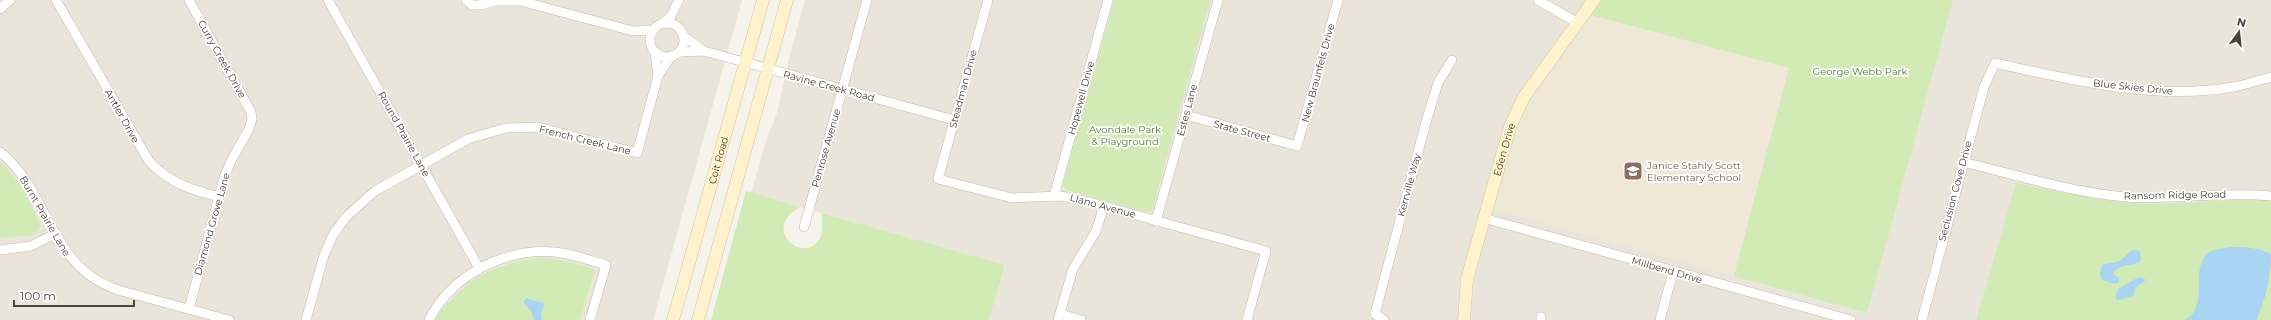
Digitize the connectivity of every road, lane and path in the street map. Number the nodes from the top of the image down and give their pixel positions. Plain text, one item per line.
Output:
1 (10, 0) edge
2 (56, 0) edge
3 (189, 0) edge
4 (328, 0) edge
5 (763, 0) edge
6 (787, 0) edge
7 (867, 0) edge
8 (988, 0) edge
9 (1108, 0) edge
10 (1218, 0) edge
11 (1338, 0) edge
12 (1538, 0) edge
13 (1594, 0) edge
14 (469, 2) edge
15 (678, 4) edge
16 (0, 10) edge
17 (1578, 23) junction
18 (663, 24) junction
19 (653, 30) junction
20 (633, 31) junction
21 (681, 32) junction
22 (653, 49) junction
23 (704, 51) junction
24 (675, 54) junction
25 (1452, 60) dead end
26 (746, 63) junction
27 (1995, 63) joint
28 (768, 69) junction
29 (658, 76) junction
30 (2271, 77) edge
31 (843, 89) junction
32 (1186, 115) junction
33 (252, 119) joint
34 (954, 120) junction
35 (1298, 146) joint
36 (0, 152) edge
37 (1963, 162) junction
38 (421, 165) junction
39 (938, 178) joint
40 (1054, 196) junction
41 (2271, 196) edge
42 (219, 197) junction
43 (1104, 206) junction
44 (1483, 218) junction
45 (1156, 220) junction
46 (804, 227) dead end
47 (55, 234) junction
48 (0, 250) edge
49 (479, 268) junction
50 (1673, 272) junction
51 (188, 309) junction
52 (1059, 317) edge
53 (229, 320) edge
54 (306, 320) edge
55 (429, 320) edge
56 (590, 320) edge
57 (674, 320) edge
58 (698, 320) edge
59 (1081, 320) edge
60 (1247, 320) edge
61 (1384, 320) edge
62 (1464, 320) edge
63 (1660, 320) edge
64 (1851, 320) edge
65 (1922, 320) edge

1 - 16 street
2 - 42 street, Antler Drive
3 - 33 street, Curry Creek Drive
4 - 38 street, Round Prairie Lane
5 - 26 main road, Coit Road
6 - 28 main road
7 - 31 street, Penrose Avenue
8 - 34 street, Steadman Drive
9 - 40 street, Hopewell Drive
10 - 32 street, Estes Lane
11 - 35 street, New Braunfels Drive
12 - 17 street
13 - 17 main road, Eden Drive
14 - 20 street
15 - 18 street
15 - 21 street
17 - 44 main road, Eden Drive
18 - 19 street
18 - 21 street
19 - 20 street
19 - 22 street
20 - 22 street
21 - 23 street, Ravine Creek Road
21 - 24 street
22 - 24 street
22 - 29 street
23 - 24 street, Ravine Creek Road
23 - 26 street, Ravine Creek Road
24 - 29 street
25 - 61 street, Kerrville Way
26 - 28 street, Ravine Creek Road
26 - 57 main road, Coit Road
27 - 30 street, Blue Skies Drive
27 - 37 street, Seclusion Cove Drive
28 - 31 street, Ravine Creek Road
28 - 58 main road
29 - 38 street, French Creek Lane
31 - 34 street, Ravine Creek Road
31 - 46 street, Penrose Avenue
32 - 35 street, State Street
32 - 45 street, Estes Lane
33 - 42 street, Diamond Grove Lane
34 - 39 street, Steadman Drive
36 - 47 street, Burnt Prairie Lane
37 - 41 street, Ransom Ridge Road
37 - 65 street, Seclusion Cove Drive
38 - 49 street, Round Prairie Lane
38 - 54 street, French Creek Lane
39 - 40 street, Llano Avenue
40 - 43 street, Llano Avenue
42 - 51 street, Diamond Grove Lane
43 - 45 street, Llano Avenue
43 - 52 street
44 - 50 street, Millbend Drive
44 - 62 main road, Eden Drive
45 - 60 street, Llano Avenue
47 - 48 street
47 - 51 street, Burnt Prairie Lane
49 - 55 street
49 - 56 street
50 - 63 street
50 - 64 street, Millbend Drive
51 - 53 street, Burnt Prairie Lane
52 - 59 street

